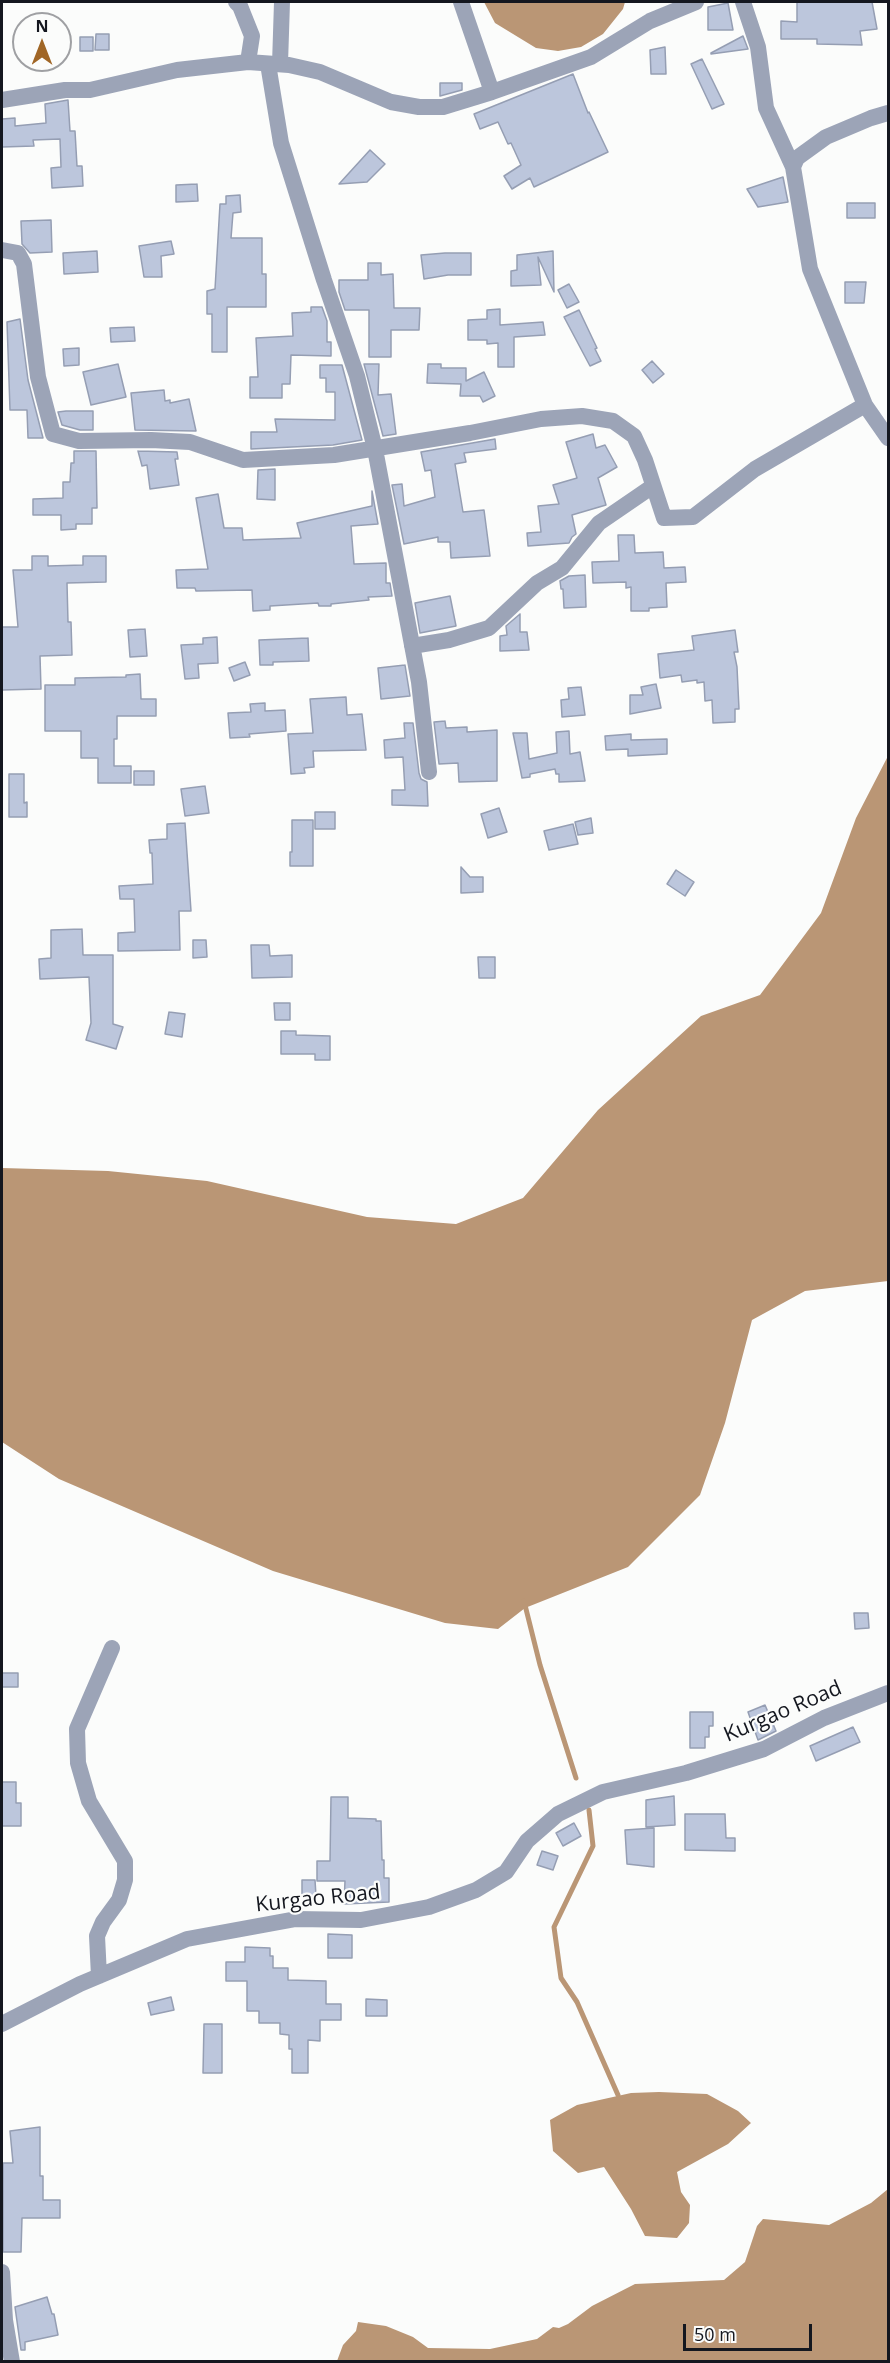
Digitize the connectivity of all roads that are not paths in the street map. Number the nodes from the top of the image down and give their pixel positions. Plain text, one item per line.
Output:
1 (236, 2) edge
2 (282, 2) edge
3 (461, 2) edge
4 (696, 2) edge
5 (743, 2) edge
6 (248, 63) junction
7 (274, 64) junction
8 (492, 92) junction
9 (2, 100) edge
10 (888, 114) edge
11 (793, 167) junction
12 (2, 250) edge
13 (865, 405) junction
14 (888, 438) edge
15 (375, 449) junction
16 (653, 486) junction
17 (412, 646) junction
18 (429, 772) dead end
19 (112, 1648) dead end
20 (888, 1693) edge
21 (99, 1976) junction
22 (2, 2024) edge
23 (2, 2272) edge
24 (12, 2361) edge

1 - 6 street
2 - 7 street
3 - 8 street
4 - 8 street
5 - 11 street
6 - 7 street
6 - 9 street
7 - 8 street
7 - 15 street
10 - 11 street
11 - 13 street
12 - 15 street
13 - 14 street
13 - 16 street
15 - 16 street
15 - 17 street
16 - 17 street
17 - 18 street
19 - 21 street
20 - 21 street, Kurgao Road
21 - 22 street, Kurgao Road
23 - 24 street

